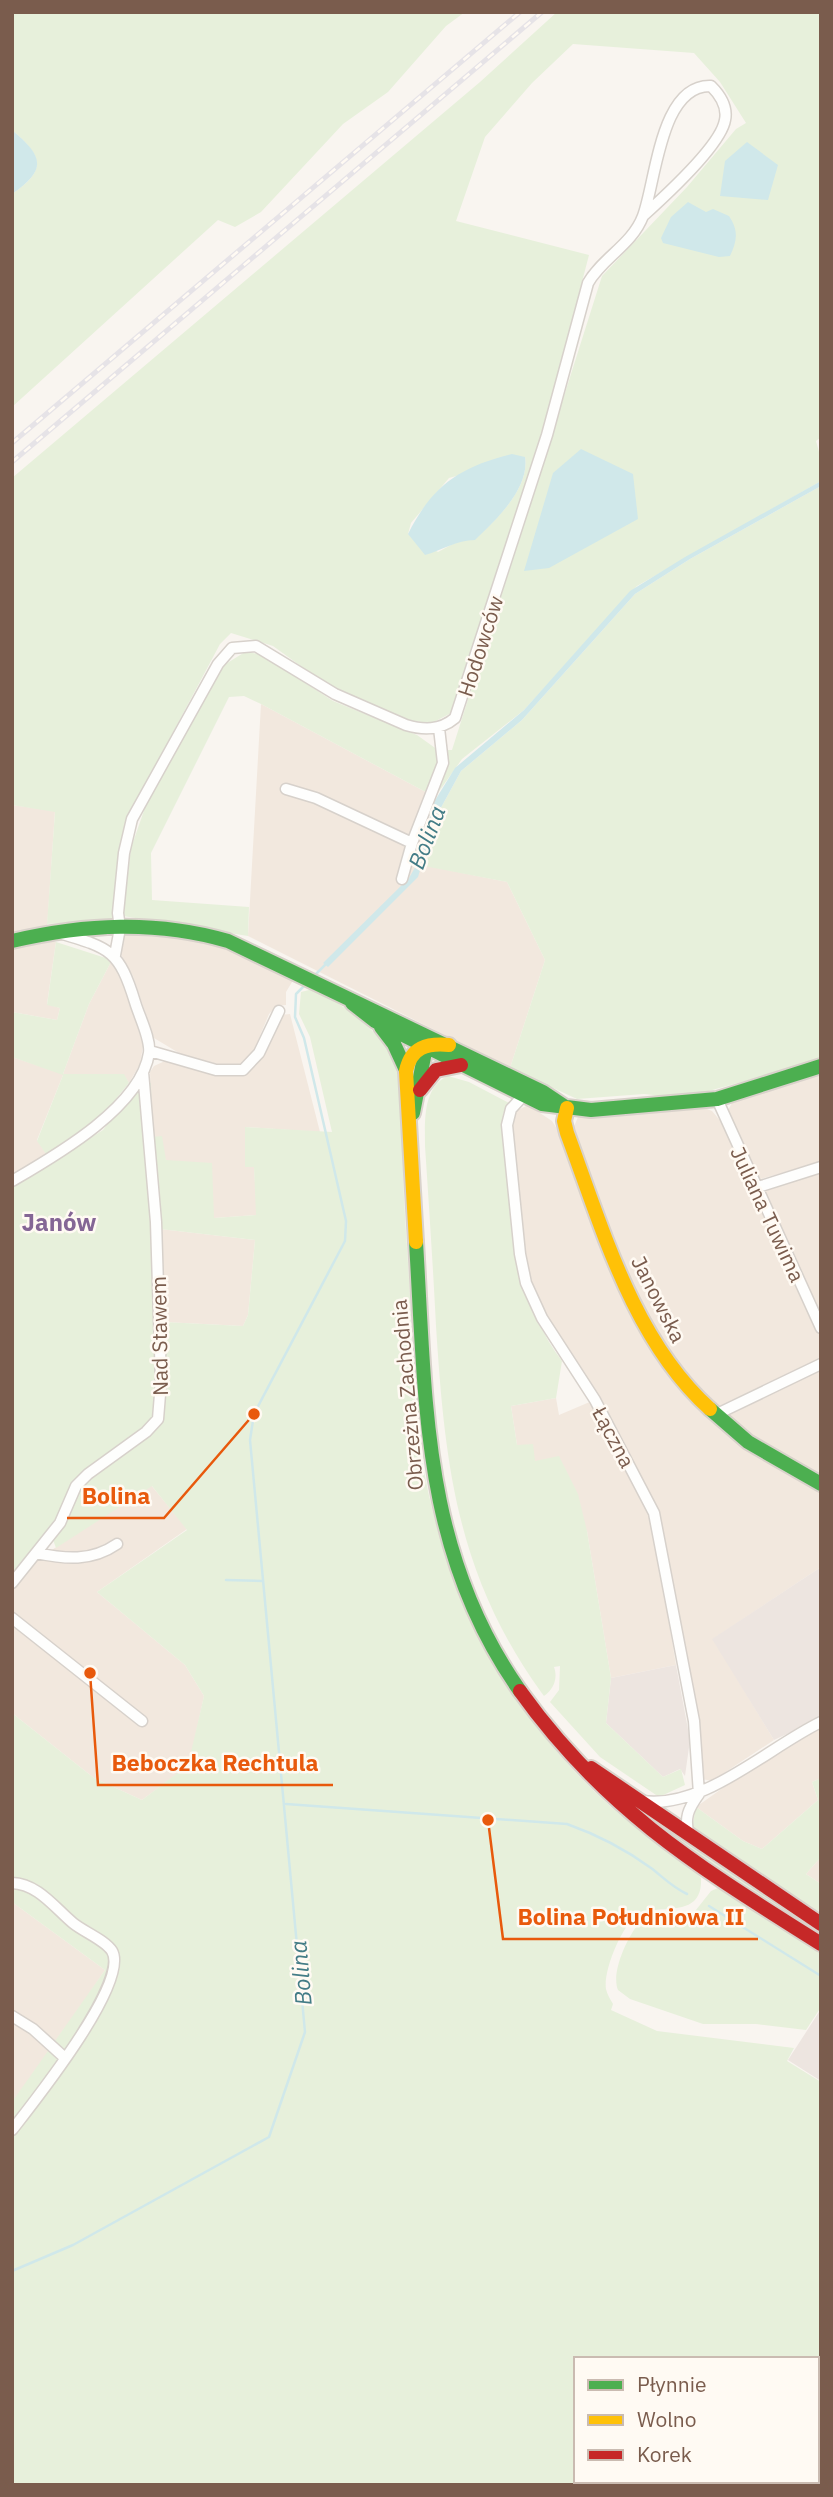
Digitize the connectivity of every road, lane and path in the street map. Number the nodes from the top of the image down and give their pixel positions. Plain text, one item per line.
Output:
1 (643, 216) junction
2 (439, 727) junction
3 (286, 789) dead end
4 (412, 843) junction
5 (402, 879) dead end
6 (102, 928) junction
7 (120, 928) junction
8 (55, 932) junction
9 (12, 941) edge
10 (100, 946) junction
11 (114, 951) junction
12 (333, 990) junction
13 (279, 1011) dead end
14 (375, 1021) junction
15 (415, 1028) junction
16 (424, 1045) junction
17 (449, 1045) junction
18 (150, 1051) junction
19 (463, 1065) junction
20 (821, 1066) edge
21 (406, 1071) junction
22 (143, 1072) junction
23 (418, 1093) junction
24 (523, 1096) junction
25 (717, 1099) junction
26 (567, 1108) junction
27 (411, 1123) junction
28 (821, 1167) edge
29 (12, 1181) edge
30 (755, 1188) junction
31 (821, 1328) edge
32 (821, 1364) edge
33 (715, 1415) junction
34 (821, 1484) edge
35 (117, 1544) dead end
36 (36, 1553) junction
37 (12, 1583) edge
38 (12, 1618) edge
39 (142, 1721) dead end
40 (821, 1722) edge
41 (570, 1753) junction
42 (699, 1794) junction
43 (638, 1800) junction
44 (689, 1836) junction
45 (12, 1883) edge
46 (821, 1924) edge
47 (821, 1944) edge
48 (12, 2016) edge
49 (65, 2058) junction
50 (12, 2130) edge

1 - 1 street, Hodowców
1 - 2 street, Hodowców
2 - 4 street
2 - 7 street
3 - 4 street
4 - 5 street
6 - 7 street
6 - 8 street
6 - 10 street
6 - 11 street
7 - 11 street
7 - 12 street
8 - 9 street
8 - 10 street
10 - 11 street
11 - 18 street
12 - 14 street
12 - 15 street
13 - 18 street
14 - 16 street
14 - 21 street
15 - 16 street
15 - 17 street
16 - 17 street
16 - 19 street
16 - 21 street
16 - 23 street, Obrzeżna Zachodnia
17 - 26 street
18 - 22 street
19 - 23 street, Obrzeżna Zachodnia
19 - 24 street
20 - 25 street
21 - 27 street, Obrzeżna Zachodnia
22 - 29 street
22 - 36 street, Nad Stawem
23 - 27 street, Obrzeżna Zachodnia
24 - 26 street
24 - 42 street, Łączna
25 - 26 street
25 - 30 street, Juliana Tuwima
26 - 33 street, Janowska
27 - 41 street, Obrzeżna Zachodnia
28 - 30 street
30 - 31 street, Juliana Tuwima
32 - 33 street
33 - 34 street, Janowska
35 - 36 street
36 - 37 street, Nad Stawem
38 - 39 street
40 - 42 street
41 - 43 street, Obrzeżna Zachodnia
41 - 47 street, Obrzeżna Zachodnia
42 - 43 street
42 - 44 street
43 - 44 street, Obrzeżna Zachodnia
44 - 46 street, Obrzeżna Zachodnia
45 - 49 street
48 - 49 street
49 - 50 street

